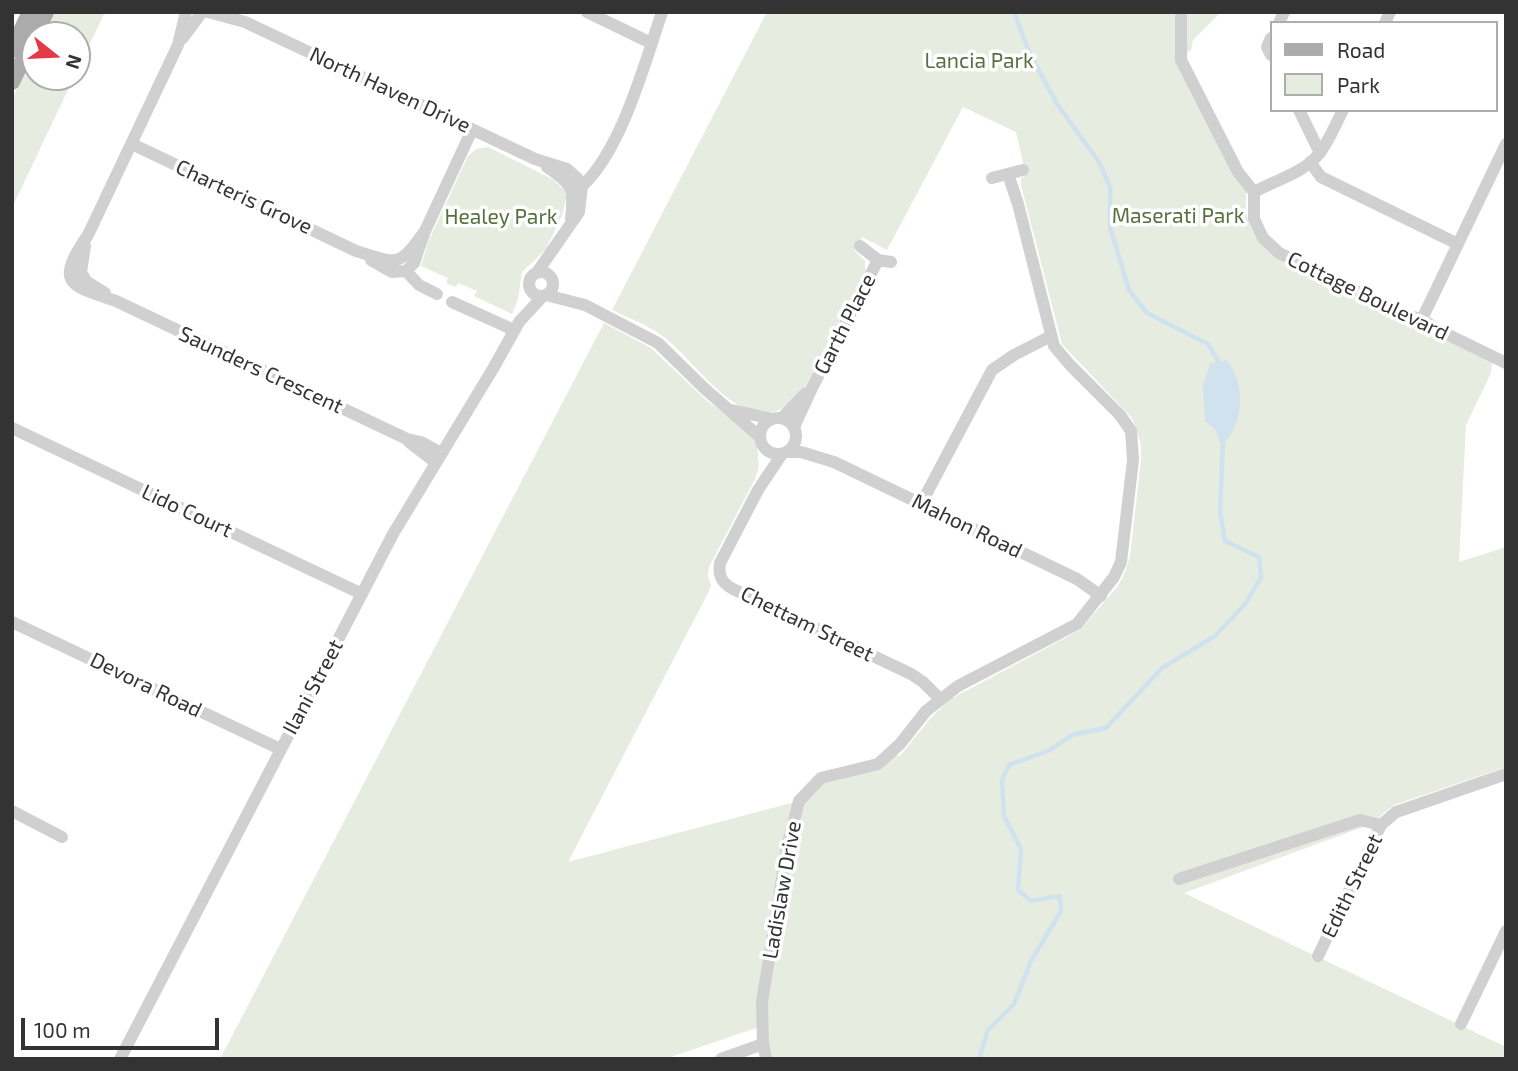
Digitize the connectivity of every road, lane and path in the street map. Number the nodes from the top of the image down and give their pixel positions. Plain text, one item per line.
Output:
1 (30, 12) edge
2 (233, 12) edge
3 (587, 12) edge
4 (662, 12) edge
5 (199, 13) edge
6 (1181, 17) dead end
7 (245, 22) junction
8 (651, 43) junction
9 (12, 50) edge
10 (21, 64) edge
11 (12, 82) edge
12 (1300, 112) edge
13 (1342, 112) edge
14 (472, 130) junction
15 (132, 144) junction
16 (1506, 144) edge
17 (1315, 157) junction
18 (1023, 170) dead end
19 (1008, 174) junction
20 (992, 178) dead end
21 (576, 183) junction
22 (1254, 192) junction
23 (567, 229) junction
24 (425, 231) junction
25 (1458, 244) junction
26 (860, 246) dead end
27 (356, 251) junction
28 (406, 271) junction
29 (538, 271) junction
30 (552, 278) junction
31 (528, 287) junction
32 (437, 294) dead end
33 (545, 295) junction
34 (452, 302) dead end
35 (585, 305) junction
36 (1422, 319) junction
37 (517, 326) junction
38 (1051, 336) junction
39 (1506, 363) edge
40 (812, 387) junction
41 (732, 410) junction
42 (777, 419) junction
43 (12, 428) edge
44 (795, 431) junction
45 (762, 442) junction
46 (785, 453) junction
47 (438, 458) junction
48 (831, 461) junction
49 (758, 490) junction
50 (921, 504) junction
51 (362, 594) junction
52 (1101, 596) junction
53 (12, 622) edge
54 (940, 699) junction
55 (280, 749) junction
56 (1506, 774) edge
57 (12, 811) edge
58 (1381, 825) junction
59 (62, 837) dead end
60 (1179, 879) dead end
61 (1506, 931) edge
62 (1318, 956) dead end
63 (1461, 1024) dead end
64 (763, 1044) junction
65 (120, 1059) edge
66 (721, 1059) edge
67 (766, 1059) edge

1 - 9 main road
2 - 7 street, North Haven Drive
3 - 8 street
4 - 8 street
5 - 7 street, North Haven Drive
5 - 15 street, Saunders Crescent
6 - 22 street, Cottage Boulevard
7 - 14 street, North Haven Drive
8 - 21 street
10 - 11 main road
12 - 17 street
13 - 17 street
14 - 21 street, North Haven Drive
14 - 24 street, Charteris Grove
15 - 27 street, Charteris Grove
15 - 47 street, Saunders Crescent
16 - 25 street
17 - 22 street
17 - 25 street
18 - 19 street
19 - 20 street
19 - 38 street
21 - 23 street
22 - 36 street, Cottage Boulevard
23 - 29 street
23 - 30 street
24 - 27 street, Charteris Grove
24 - 28 street, Charteris Grove
25 - 36 street
26 - 40 street, Garth Place
27 - 28 street, Charteris Grove
28 - 32 street
29 - 30 street
29 - 31 street
30 - 33 street
30 - 35 street
31 - 33 street
31 - 37 street, Ilani Street
33 - 35 street
33 - 37 street, Ilani Street
34 - 37 street
35 - 41 street
36 - 39 street, Cottage Boulevard
37 - 47 street, Ilani Street
38 - 50 street
38 - 52 street, Ladislaw Drive
40 - 42 street, Garth Place
40 - 44 street, Garth Place
41 - 42 street
41 - 45 street
42 - 44 street
42 - 45 street
43 - 51 street, Lido Court
44 - 46 street
44 - 48 street, Mahon Road
45 - 46 street
45 - 49 street, Chettam Street
46 - 48 street, Mahon Road
46 - 49 street, Chettam Street
47 - 51 street, Ilani Street
48 - 50 street, Mahon Road
49 - 54 street, Chettam Street
50 - 52 street, Mahon Road
51 - 55 street, Ilani Street
52 - 54 street, Ladislaw Drive
53 - 55 street, Devora Road
54 - 64 street, Ladislaw Drive
55 - 65 street, Ilani Street
56 - 58 street, Edith Street
57 - 59 street
58 - 60 street
58 - 62 street, Edith Street
61 - 63 street
64 - 66 street
64 - 67 street, Ladislaw Drive

